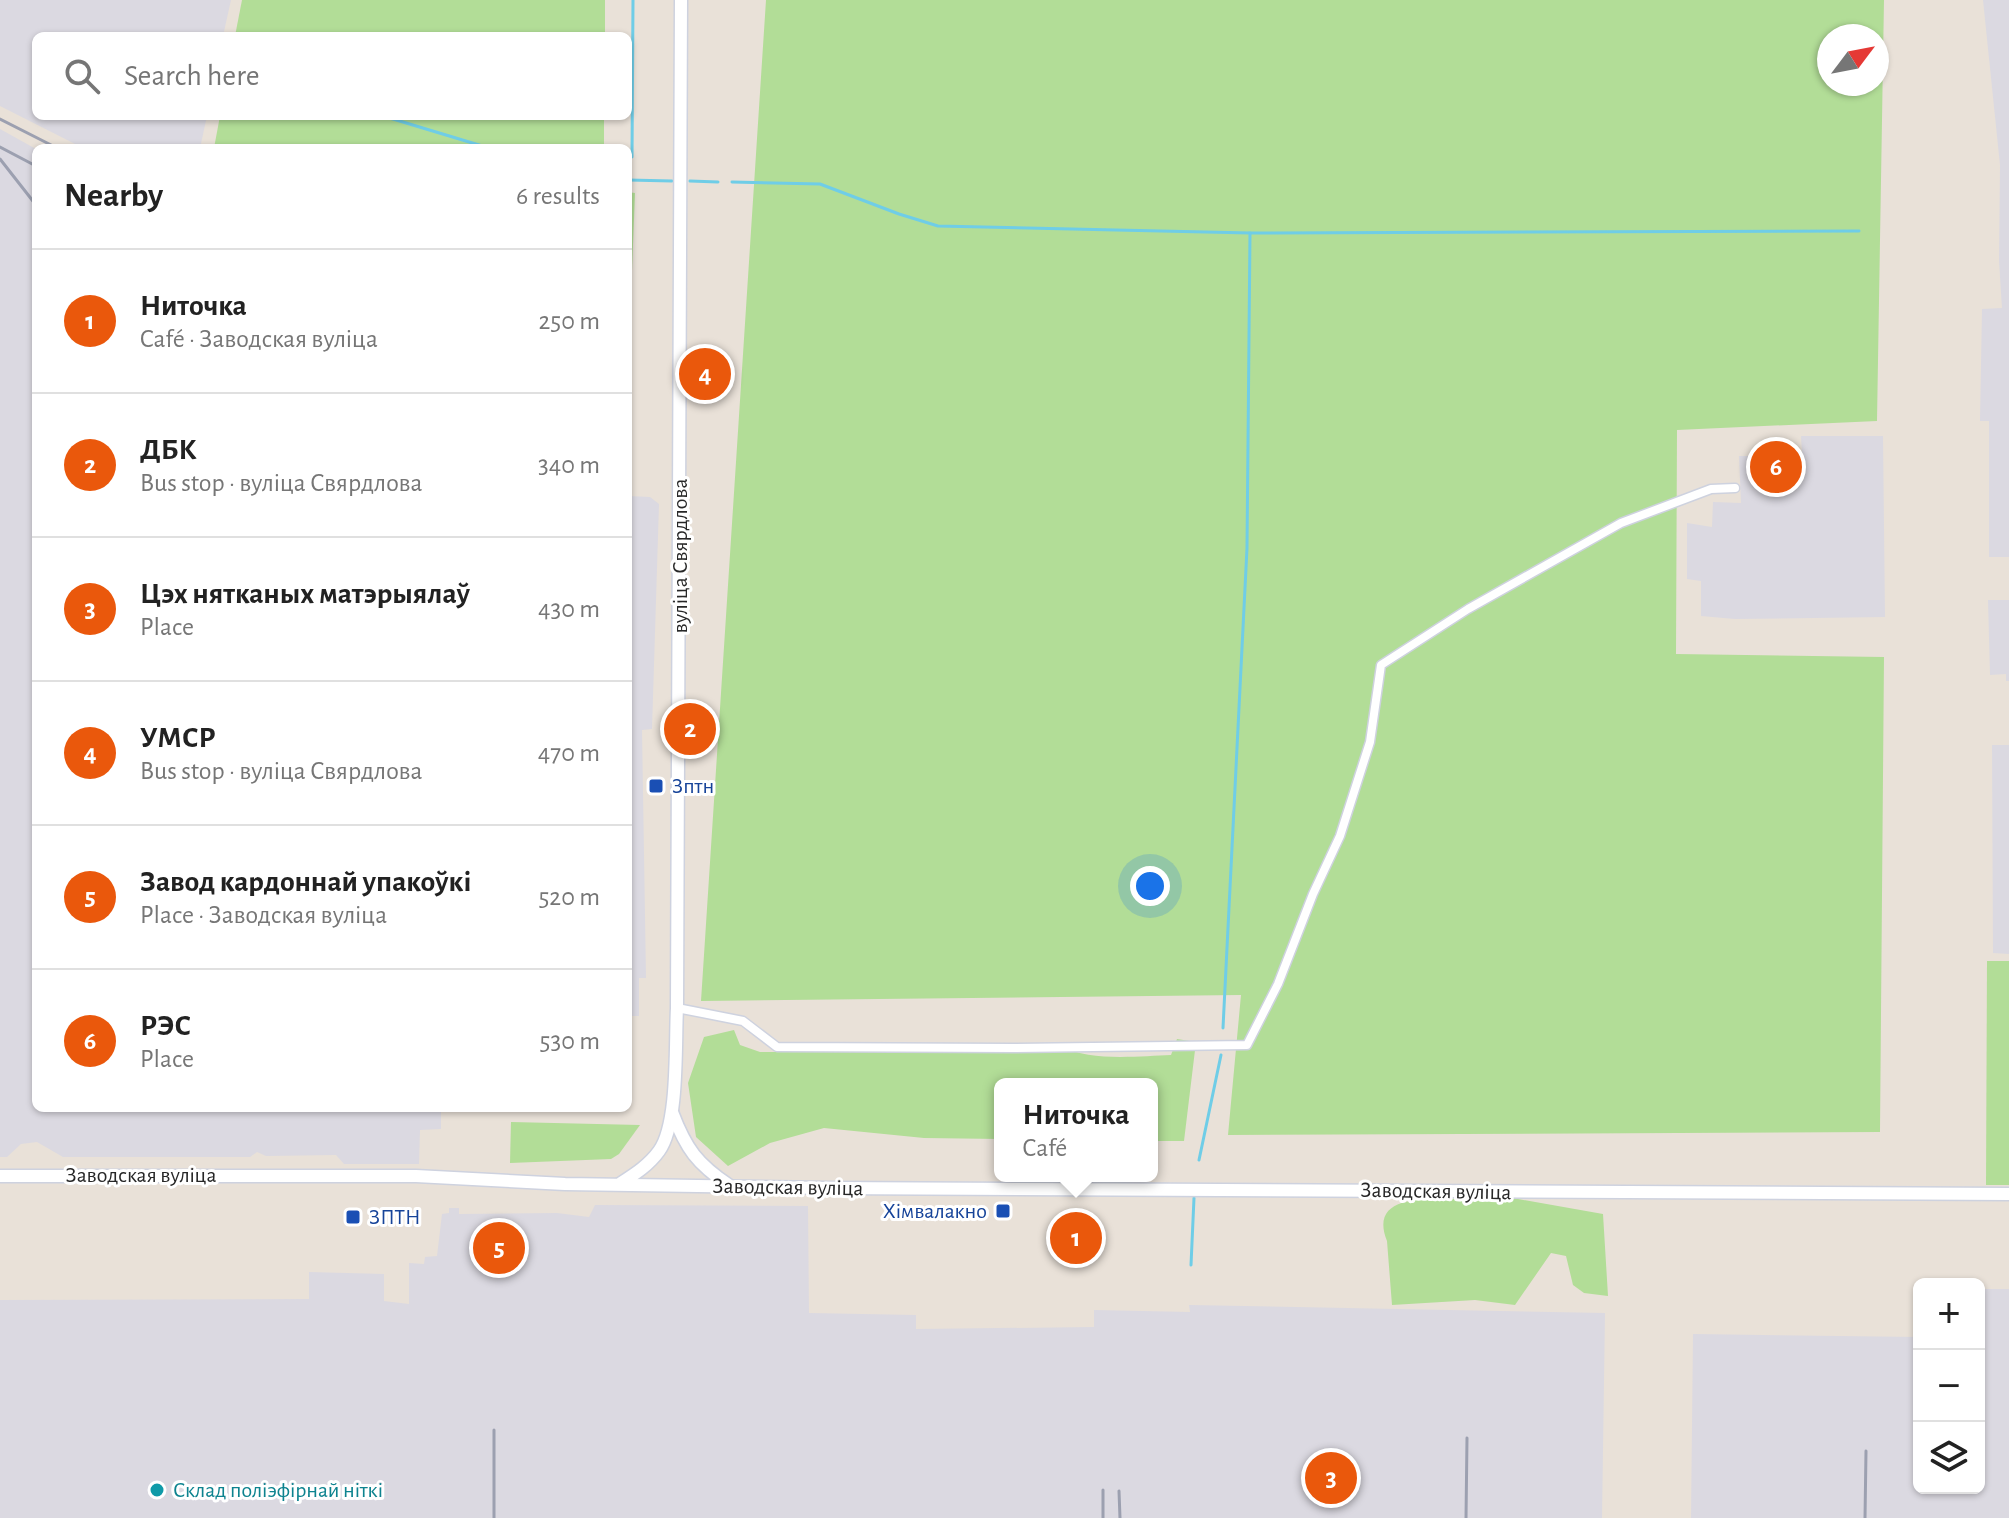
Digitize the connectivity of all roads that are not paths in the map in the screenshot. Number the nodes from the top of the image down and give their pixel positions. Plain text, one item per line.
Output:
1 (681, 0) edge
2 (1735, 488) dead end
3 (677, 1008) junction
4 (672, 1112) junction
5 (0, 1176) edge
6 (621, 1183) junction
7 (732, 1187) junction
8 (2009, 1194) edge

1 - 3 main road, вуліца Свярдлова
2 - 3 street
3 - 4 main road, вуліца Свярдлова
4 - 6 main road
4 - 7 main road
5 - 6 main road, Заводская вуліца
6 - 7 main road, Заводская вуліца
7 - 8 main road, Заводская вуліца

